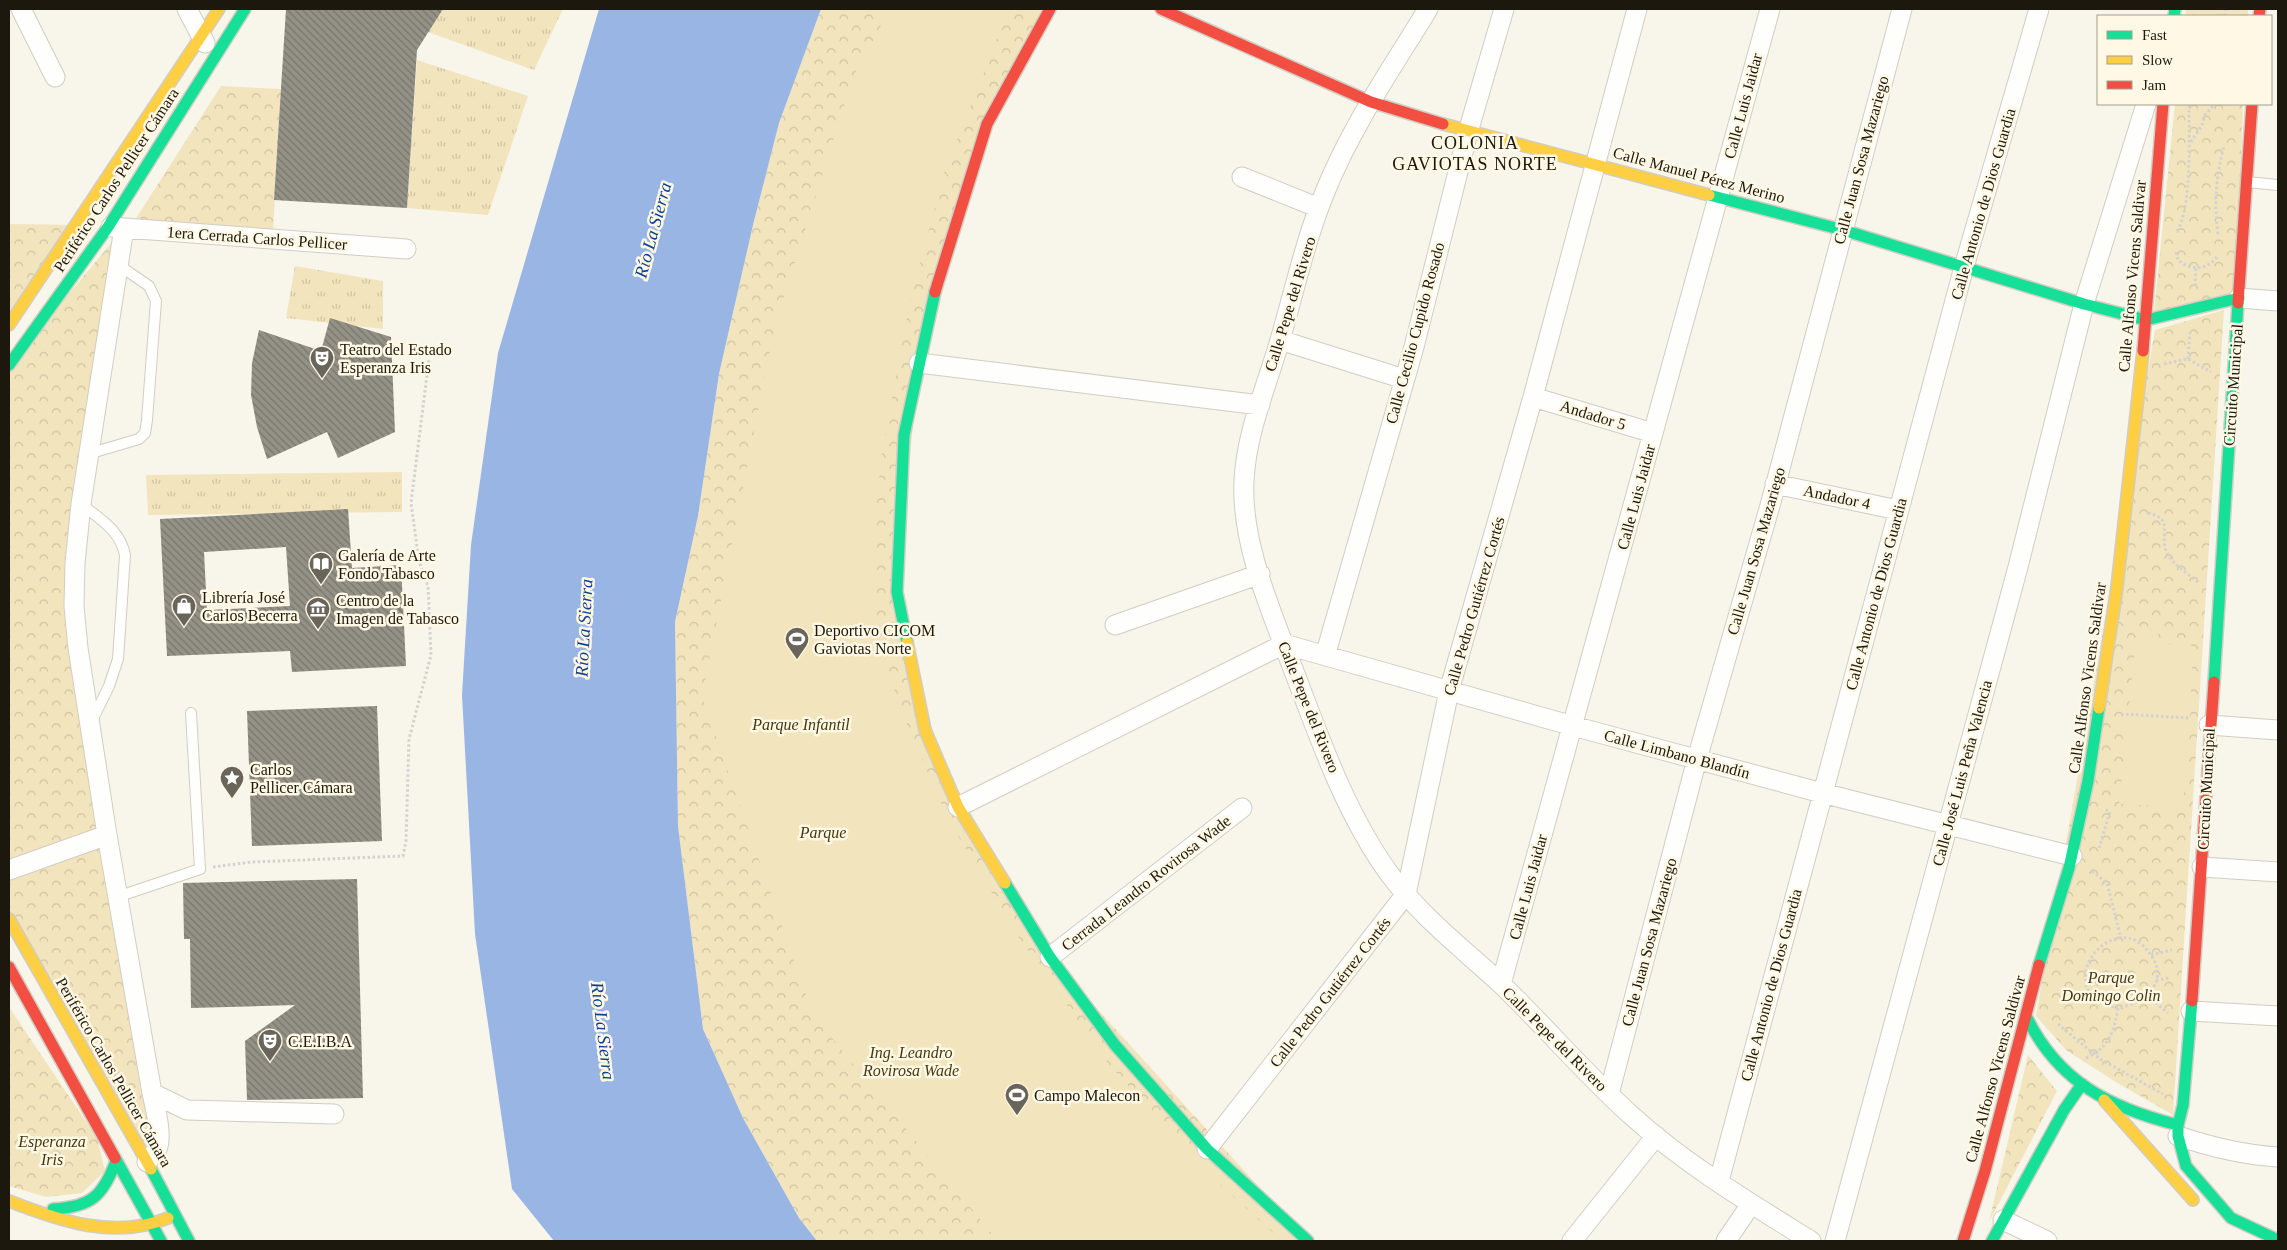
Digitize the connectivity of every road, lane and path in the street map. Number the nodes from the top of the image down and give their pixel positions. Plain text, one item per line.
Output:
1 (21, 9) edge
2 (187, 9) edge
3 (220, 9) edge
4 (245, 9) edge
5 (1050, 9) edge
6 (1161, 9) edge
7 (1428, 9) edge
8 (1504, 9) edge
9 (1638, 9) edge
10 (1770, 9) edge
11 (1902, 9) edge
12 (2039, 9) edge
13 (201, 36) junction
14 (214, 60) junction
15 (55, 77) dead end
16 (1371, 102) junction
17 (2146, 105) edge
18 (2164, 105) edge
19 (2189, 105) edge
20 (2214, 105) edge
21 (2252, 105) edge
22 (1468, 132) junction
23 (2191, 142) junction
24 (2225, 144) dead end
25 (1594, 163) junction
26 (1242, 177) dead end
27 (2246, 182) junction
28 (2278, 186) edge
29 (1718, 197) junction
30 (1319, 208) junction
31 (77, 225) junction
32 (116, 227) junction
33 (1843, 230) junction
34 (2175, 234) dead end
35 (2218, 238) dead end
36 (406, 249) dead end
37 (2175, 249) dead end
38 (2218, 252) dead end
39 (118, 264) junction
40 (1964, 267) junction
41 (2239, 298) junction
42 (2278, 301) edge
43 (2084, 304) junction
44 (2146, 320) junction
45 (9, 324) edge
46 (2198, 329) dead end
47 (2190, 331) junction
48 (2182, 333) dead end
49 (1280, 340) junction
50 (2164, 355) dead end
51 (429, 359) dead end
52 (2188, 359) junction
53 (2212, 362) dead end
54 (919, 363) junction
55 (2164, 364) junction
56 (9, 366) edge
57 (2210, 372) junction
58 (2162, 374) dead end
59 (1404, 379) junction
60 (2210, 381) dead end
61 (1533, 397) junction
62 (1260, 405) junction
63 (1653, 433) junction
64 (88, 454) junction
65 (1775, 484) junction
66 (2148, 503) dead end
67 (81, 504) junction
68 (1898, 510) junction
69 (2199, 573) dead end
70 (1260, 574) junction
71 (2199, 582) junction
72 (2198, 590) dead end
73 (1115, 625) dead end
74 (1284, 644) junction
75 (1325, 656) junction
76 (1449, 691) junction
77 (2191, 709) dead end
78 (190, 713) dead end
79 (2120, 714) dead end
80 (2190, 718) junction
81 (2190, 724) dead end
82 (90, 725) junction
83 (1573, 726) junction
84 (2209, 726) junction
85 (2278, 730) edge
86 (1697, 759) junction
87 (1822, 793) junction
88 (958, 807) junction
89 (1242, 808) dead end
90 (1948, 823) junction
91 (107, 835) junction
92 (2072, 856) junction
93 (2202, 867) junction
94 (200, 869) junction
95 (9, 870) edge
96 (2278, 872) edge
97 (2091, 873) dead end
98 (2090, 878) dead end
99 (1406, 894) junction
100 (118, 897) junction
101 (9, 919) edge
102 (2173, 941) dead end
103 (2173, 950) junction
104 (2151, 955) junction
105 (1050, 957) junction
106 (2172, 957) dead end
107 (9, 967) edge
108 (2171, 970) dead end
109 (2170, 978) junction
110 (2156, 980) junction
111 (1501, 984) junction
112 (2170, 987) dead end
113 (2148, 996) junction
114 (2169, 1004) dead end
115 (2118, 1008) junction
116 (2191, 1011) junction
117 (2168, 1013) junction
118 (2026, 1016) junction
119 (2278, 1016) edge
120 (2052, 1018) dead end
121 (2168, 1022) dead end
122 (2095, 1054) junction
123 (2065, 1066) junction
124 (2082, 1084) junction
125 (2164, 1089) dead end
126 (152, 1093) junction
127 (1609, 1094) junction
128 (2104, 1100) junction
129 (334, 1114) dead end
130 (2178, 1130) junction
131 (1656, 1136) junction
132 (1207, 1148) junction
133 (2278, 1157) edge
134 (116, 1161) junction
135 (147, 1162) junction
136 (1719, 1181) junction
137 (9, 1201) edge
138 (1751, 1204) junction
139 (2199, 1208) dead end
140 (27, 1209) junction
141 (176, 1215) junction
142 (2003, 1220) junction
143 (152, 1224) junction
144 (2278, 1240) edge
145 (161, 1241) edge
146 (189, 1241) edge
147 (1308, 1241) edge
148 (1572, 1241) edge
149 (1726, 1241) edge
150 (1810, 1241) edge
151 (1835, 1241) edge
152 (1963, 1241) edge
153 (1992, 1241) edge
154 (2047, 1241) edge

1 - 15 street
2 - 13 street
3 - 13 main road, Periférico Carlos Pellicer Cámara
4 - 14 main road, Periférico Carlos Pellicer Cámara
5 - 54 main road
6 - 16 main road, Calle Manuel Pérez Merino
7 - 16 street, Calle Pepe del Rivero
8 - 22 street, Calle Cecilio Cupido Rosado
9 - 25 street, Calle Pedro Gutiérrez Cortés
10 - 29 street, Calle Luis Jaidar
11 - 33 street, Calle Juan Sosa Mazariego
12 - 40 street, Calle Antonio de Dios Guardia
13 - 14 street
13 - 31 main road, Periférico Carlos Pellicer Cámara
14 - 32 main road, Periférico Carlos Pellicer Cámara
16 - 22 main road, Calle Manuel Pérez Merino
16 - 30 street, Calle Pepe del Rivero
17 - 43 street, Calle José Luis Peña Valencia
18 - 44 main road, Calle Alfonso Vicens Saldivar
19 - 23 path
20 - 23 path
21 - 27 main road
22 - 25 main road, Calle Manuel Pérez Merino
22 - 59 street, Calle Cecilio Cupido Rosado
23 - 34 path
24 - 35 path
25 - 29 main road, Calle Manuel Pérez Merino
25 - 61 street, Calle Pedro Gutiérrez Cortés
26 - 30 street
27 - 28 lane
27 - 41 main road
29 - 33 main road, Calle Manuel Pérez Merino
29 - 63 street, Calle Luis Jaidar
30 - 49 street, Calle Pepe del Rivero
31 - 32 street, 1era Cerrada Carlos Pellicer
31 - 45 main road, Periférico Carlos Pellicer Cámara
32 - 36 street, 1era Cerrada Carlos Pellicer
32 - 39 street
32 - 56 main road, Periférico Carlos Pellicer Cámara
33 - 40 main road, Calle Manuel Pérez Merino
33 - 65 street, Calle Juan Sosa Mazariego
37 - 38 path
39 - 64 street
39 - 64 lane
40 - 43 main road, Calle Manuel Pérez Merino
40 - 68 street, Calle Antonio de Dios Guardia
41 - 42 street
41 - 44 main road, Calle Manuel Pérez Merino
41 - 84 main road, Circuito Municipal
43 - 44 main road, Calle Manuel Pérez Merino
43 - 90 street, Calle José Luis Peña Valencia
44 - 92 main road, Calle Alfonso Vicens Saldivar
46 - 47 path
47 - 48 path
47 - 52 path
49 - 59 street
49 - 62 street, Calle Pepe del Rivero
50 - 55 path
51 - 94 path
52 - 55 path
52 - 57 path
53 - 57 path
54 - 62 street
54 - 88 main road
55 - 58 path
57 - 60 path
59 - 75 street, Calle Cecilio Cupido Rosado
61 - 63 street, Andador 5
61 - 76 street, Calle Pedro Gutiérrez Cortés
62 - 70 street, Calle Pepe del Rivero
63 - 83 street, Calle Luis Jaidar
64 - 67 street
65 - 68 street, Andador 4
65 - 86 street, Calle Juan Sosa Mazariego
66 - 71 path
67 - 82 street
67 - 82 lane
68 - 87 street, Calle Antonio de Dios Guardia
69 - 71 path
70 - 73 street
70 - 74 street, Calle Pepe del Rivero
71 - 72 path
74 - 75 street, Calle Limbano Blandín
74 - 88 street
74 - 99 street, Calle Pepe del Rivero
75 - 76 street, Calle Limbano Blandín
76 - 83 street, Calle Limbano Blandín
76 - 99 street, Calle Pedro Gutiérrez Cortés
77 - 80 path
78 - 94 lane
79 - 80 path
80 - 81 path
82 - 91 street
83 - 86 street, Calle Limbano Blandín
83 - 111 street, Calle Luis Jaidar
84 - 85 street
84 - 93 main road, Circuito Municipal
86 - 87 street, Calle Limbano Blandín
86 - 127 street, Calle Juan Sosa Mazariego
87 - 90 street, Calle Limbano Blandín
87 - 136 street, Calle Antonio de Dios Guardia
88 - 105 main road
89 - 105 street, Cerrada Leandro Rovirosa Wade
90 - 92 street, Calle Limbano Blandín
90 - 151 street, Calle José Luis Peña Valencia
91 - 95 street
91 - 100 street
92 - 118 main road, Calle Alfonso Vicens Saldivar
93 - 96 street
93 - 116 main road, Circuito Municipal
94 - 100 lane
97 - 98 path
99 - 111 street, Calle Pepe del Rivero
99 - 132 street, Calle Pedro Gutiérrez Cortés
100 - 126 street
101 - 135 main road, Periférico Carlos Pellicer Cámara
102 - 103 path
103 - 104 path
103 - 106 path
104 - 110 path
104 - 115 path
105 - 132 main road
107 - 134 main road
108 - 109 path
109 - 110 path
109 - 112 path
110 - 113 path
111 - 127 street, Calle Pepe del Rivero
113 - 115 path
113 - 117 path
114 - 117 path
115 - 122 path
116 - 119 street
116 - 130 main road, Circuito Municipal
117 - 121 path
118 - 123 main road
118 - 152 main road, Calle Alfonso Vicens Saldivar
120 - 122 path
122 - 123 path
122 - 125 path
123 - 124 main road
124 - 128 main road
124 - 142 main road
126 - 129 street
126 - 135 street
127 - 131 street, Calle Pepe del Rivero
128 - 130 main road
128 - 139 main road
130 - 133 street
130 - 144 main road
131 - 136 street, Calle Pepe del Rivero
131 - 148 street
132 - 147 main road
134 - 140 main road
134 - 143 main road
135 - 141 main road, Periférico Carlos Pellicer Cámara
136 - 138 street, Calle Pepe del Rivero
137 - 140 main road
138 - 149 street
138 - 150 street, Calle Pepe del Rivero
140 - 143 main road
141 - 143 main road
141 - 146 main road, Periférico Carlos Pellicer Cámara
142 - 153 main road
142 - 154 street
143 - 145 main road

